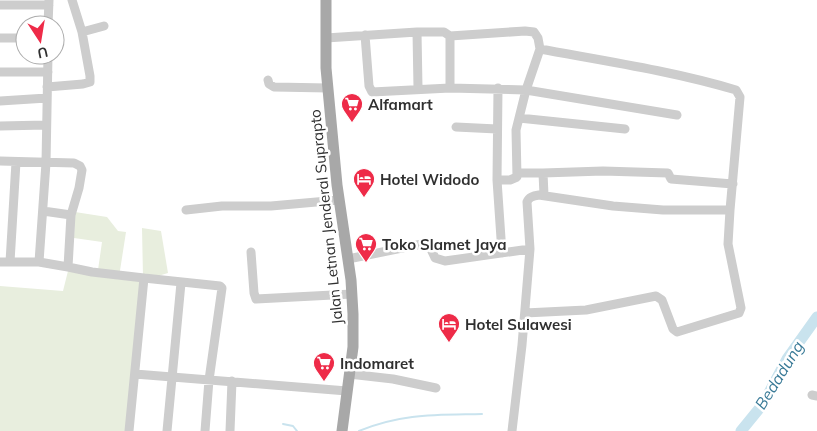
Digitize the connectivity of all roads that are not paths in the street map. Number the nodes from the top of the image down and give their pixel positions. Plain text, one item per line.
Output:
1 (72, 0) edge
2 (326, 0) edge
3 (49, 3) edge
4 (0, 5) edge
5 (104, 26) dead end
6 (82, 32) junction
7 (417, 32) junction
8 (364, 35) junction
9 (450, 36) junction
10 (0, 38) edge
11 (15, 38) edge
12 (326, 38) junction
13 (540, 49) junction
14 (48, 65) edge
15 (0, 72) edge
16 (48, 72) junction
17 (268, 80) dead end
18 (47, 87) junction
19 (328, 88) junction
20 (418, 88) junction
21 (450, 88) junction
22 (498, 88) junction
23 (526, 90) junction
24 (47, 98) junction
25 (0, 100) edge
26 (678, 115) dead end
27 (520, 118) junction
28 (0, 126) edge
29 (46, 126) junction
30 (456, 127) dead end
31 (497, 129) junction
32 (625, 129) dead end
33 (0, 161) edge
34 (16, 162) junction
35 (46, 163) junction
36 (518, 173) junction
37 (544, 173) junction
38 (497, 180) junction
39 (732, 184) junction
40 (544, 195) junction
41 (339, 200) junction
42 (186, 210) dead end
43 (730, 210) junction
44 (43, 211) junction
45 (71, 214) junction
46 (530, 250) junction
47 (251, 252) dead end
48 (502, 253) junction
49 (348, 259) junction
50 (5, 262) edge
51 (40, 262) junction
52 (68, 267) junction
53 (144, 278) junction
54 (181, 283) junction
55 (352, 294) junction
56 (525, 313) junction
57 (135, 374) junction
58 (349, 374) junction
59 (173, 378) junction
60 (210, 380) junction
61 (232, 381) junction
62 (436, 388) dead end
63 (347, 391) junction
64 (129, 431) edge
65 (167, 431) edge
66 (205, 431) edge
67 (230, 431) edge
68 (342, 431) edge
69 (512, 431) edge

1 - 6 street
2 - 12 main road, Jalan Letnan Jenderal Suprapto
3 - 4 street
5 - 6 street
6 - 18 street
7 - 8 street
7 - 9 street
7 - 20 street
8 - 12 street
8 - 20 street
9 - 13 street
9 - 21 street
10 - 11 street
12 - 19 main road, Jalan Letnan Jenderal Suprapto
13 - 23 street
13 - 39 street
14 - 16 street
15 - 16 street
16 - 18 street
17 - 19 street
18 - 24 street
19 - 41 main road, Jalan Letnan Jenderal Suprapto
20 - 21 street
21 - 22 street
22 - 23 street
22 - 31 street
23 - 26 street
23 - 27 street
24 - 25 street
24 - 29 street
27 - 32 street
27 - 36 street
28 - 29 street
29 - 35 street
30 - 31 street
31 - 38 street
33 - 34 street
34 - 35 street
34 - 50 street
35 - 44 street
35 - 45 street
36 - 37 street
36 - 38 street
37 - 39 street
37 - 40 street
38 - 48 street
39 - 43 street
40 - 43 street
40 - 46 street
41 - 42 street
41 - 49 main road, Jalan Letnan Jenderal Suprapto
43 - 56 street
44 - 45 street
44 - 51 street
45 - 52 street
46 - 48 street
46 - 56 street
47 - 55 street
48 - 49 street
49 - 55 main road, Jalan Letnan Jenderal Suprapto
50 - 51 street
51 - 52 street
52 - 53 street
53 - 54 street
53 - 57 street
54 - 59 street
54 - 60 street
55 - 58 main road, Jalan Letnan Jenderal Suprapto
56 - 69 street
57 - 59 street
57 - 64 street
58 - 62 street
58 - 63 main road, Jalan Letnan Jenderal Suprapto
59 - 60 street
59 - 65 street
60 - 61 street
60 - 66 street
61 - 63 street
61 - 67 street
63 - 68 main road, Jalan Letnan Jenderal Suprapto

